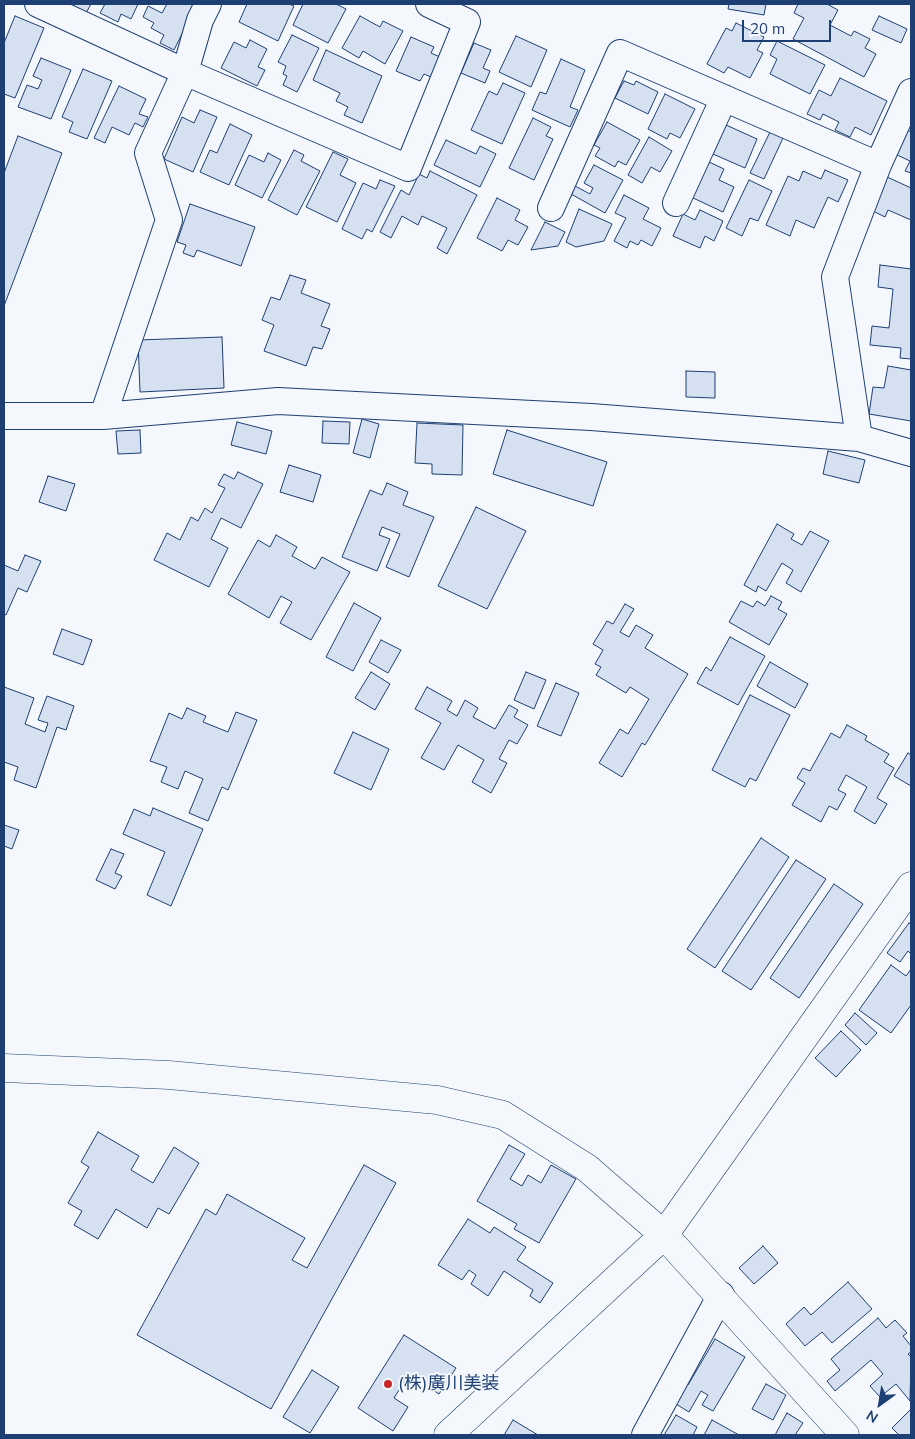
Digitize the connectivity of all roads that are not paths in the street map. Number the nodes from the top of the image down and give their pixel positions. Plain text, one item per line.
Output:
1 (38, 4) edge
2 (208, 4) edge
3 (429, 4) edge
4 (185, 72) junction
5 (911, 92) edge
6 (724, 98) junction
7 (878, 165) junction
8 (676, 203) dead end
9 (551, 208) dead end
10 (4, 416) edge
11 (103, 416) junction
12 (859, 438) junction
13 (911, 453) edge
14 (911, 886) edge
15 (4, 1068) edge
16 (664, 1235) junction
17 (721, 1295) junction
18 (448, 1435) edge
19 (645, 1435) edge
20 (845, 1435) edge

1 - 4 street
2 - 4 street
3 - 4 street
4 - 11 street
5 - 7 street
6 - 7 street
6 - 8 street
6 - 9 street
7 - 12 street
10 - 11 street
11 - 12 street
12 - 13 street
14 - 16 street
15 - 16 street
16 - 17 street
16 - 18 street
17 - 19 street
17 - 20 street

